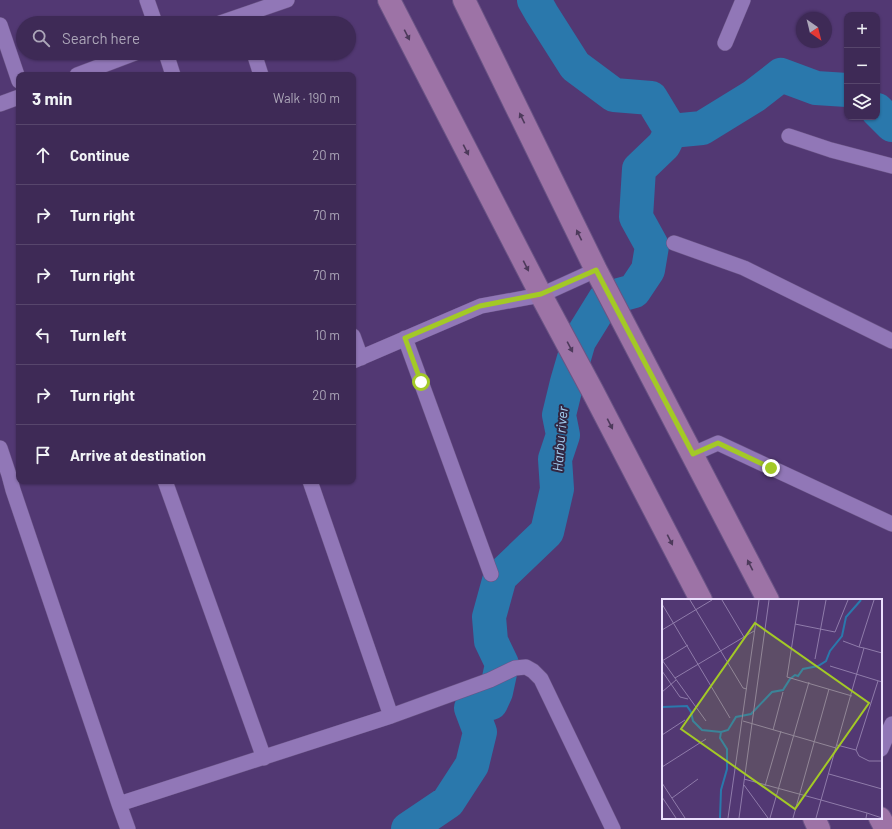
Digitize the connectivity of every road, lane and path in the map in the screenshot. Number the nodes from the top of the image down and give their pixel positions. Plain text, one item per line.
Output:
1 (147, 0) edge
2 (287, 0) edge
3 (389, 0) edge
4 (464, 0) edge
5 (743, 0) edge
6 (153, 16) edge
7 (250, 16) edge
8 (0, 25) edge
9 (725, 43) dead end
10 (117, 60) edge
11 (168, 60) edge
12 (256, 60) edge
13 (16, 72) edge
14 (85, 72) edge
15 (172, 72) edge
16 (260, 72) edge
17 (16, 98) edge
18 (0, 104) edge
19 (789, 136) dead end
20 (892, 166) edge
21 (674, 242) dead end
22 (596, 270) junction
23 (541, 294) junction
24 (405, 338) junction
25 (892, 341) edge
26 (357, 359) edge
27 (0, 448) edge
28 (693, 454) junction
29 (14, 473) edge
30 (166, 484) edge
31 (311, 484) edge
32 (6, 492) edge
33 (892, 524) edge
34 (491, 574) dead end
35 (700, 599) edge
36 (767, 599) edge
37 (391, 716) junction
38 (892, 724) edge
39 (882, 747) edge
40 (264, 758) junction
41 (119, 804) junction
42 (814, 819) edge
43 (881, 819) edge
44 (128, 829) edge
45 (613, 829) edge
46 (819, 829) edge
47 (886, 829) edge

1 - 6 street
2 - 7 street
3 -> 23 main road
22 -> 4 main road
5 - 9 street
8 - 13 street
10 - 14 street
11 - 15 street
12 - 16 street
17 - 18 street
19 - 20 street
21 - 25 street
22 - 23 street
22 - 28 main road
23 - 24 street
23 -> 35 main road
24 - 26 street
24 - 34 street
27 - 29 street
28 - 33 street
36 -> 28 main road
29 - 32 street
30 - 40 street
31 - 37 street
32 - 41 street
37 - 40 street
37 - 45 street
38 - 39 street
40 - 41 street
41 - 44 street
42 - 46 main road
43 - 47 main road

